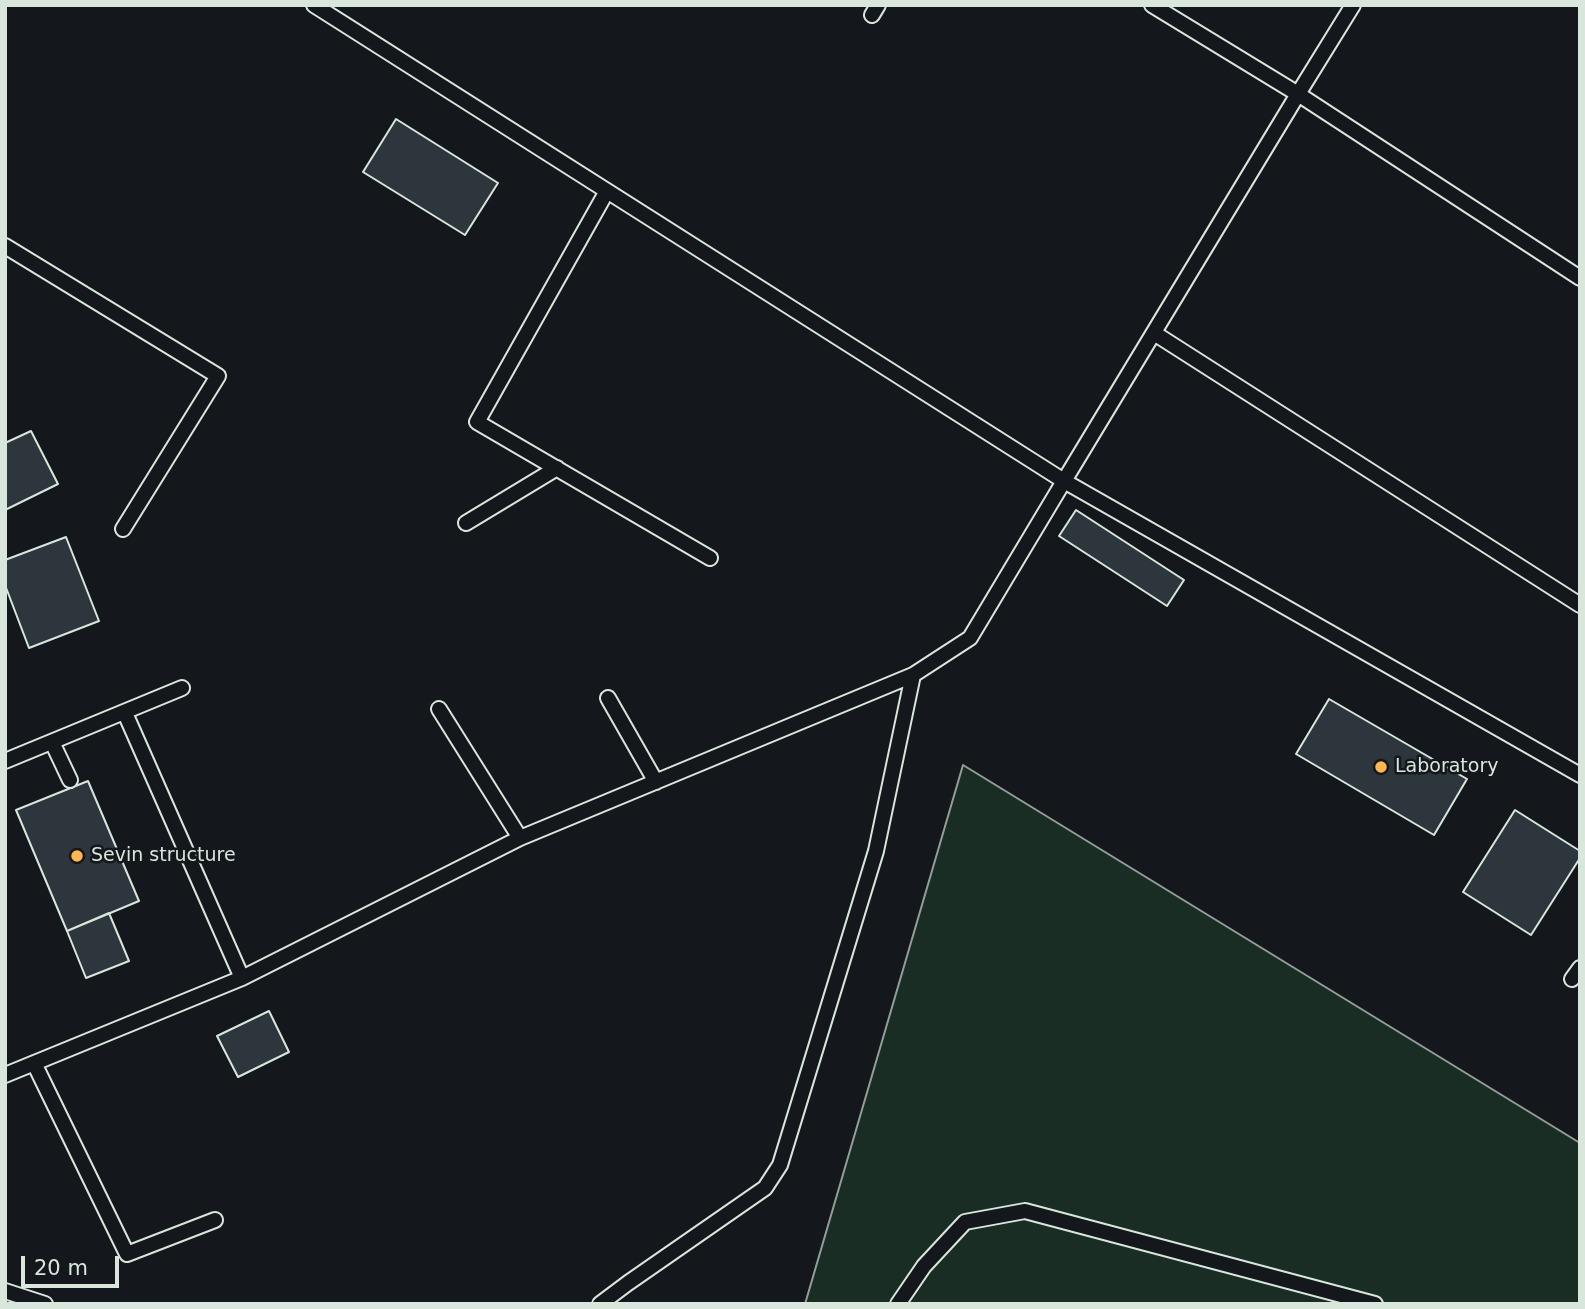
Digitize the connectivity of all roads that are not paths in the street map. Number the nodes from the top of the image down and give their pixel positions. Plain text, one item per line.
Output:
1 (314, 5) edge
2 (1152, 5) edge
3 (1353, 5) edge
4 (1298, 94) junction
5 (607, 191) junction
6 (5, 246) edge
7 (1580, 278) edge
8 (1154, 333) junction
9 (557, 468) junction
10 (1064, 481) junction
11 (466, 523) dead end
12 (123, 529) dead end
13 (710, 558) dead end
14 (1580, 605) edge
15 (913, 675) junction
16 (182, 688) dead end
17 (608, 698) dead end
18 (439, 709) dead end
19 (125, 713) junction
20 (51, 742) junction
21 (5, 761) edge
22 (1580, 775) edge
23 (70, 780) dead end
24 (656, 782) junction
25 (520, 838) junction
26 (242, 978) junction
27 (34, 1063) junction
28 (5, 1075) edge
29 (215, 1220) dead end
30 (5, 1291) edge
31 (45, 1304) edge
32 (600, 1304) edge
33 (898, 1304) edge
34 (1375, 1304) edge

1 - 5 lane
2 - 4 lane
3 - 4 lane
4 - 7 lane
4 - 8 lane
5 - 9 lane
5 - 10 lane
6 - 12 lane
8 - 10 lane
8 - 14 lane
9 - 11 lane
9 - 13 lane
10 - 15 lane
10 - 22 lane
15 - 24 lane
15 - 32 lane
16 - 19 lane
17 - 24 lane
18 - 25 lane
19 - 20 lane
19 - 26 lane
20 - 21 lane
20 - 23 lane
24 - 25 lane
25 - 26 lane
26 - 27 lane
27 - 28 lane
27 - 29 lane
30 - 31 lane
33 - 34 lane

